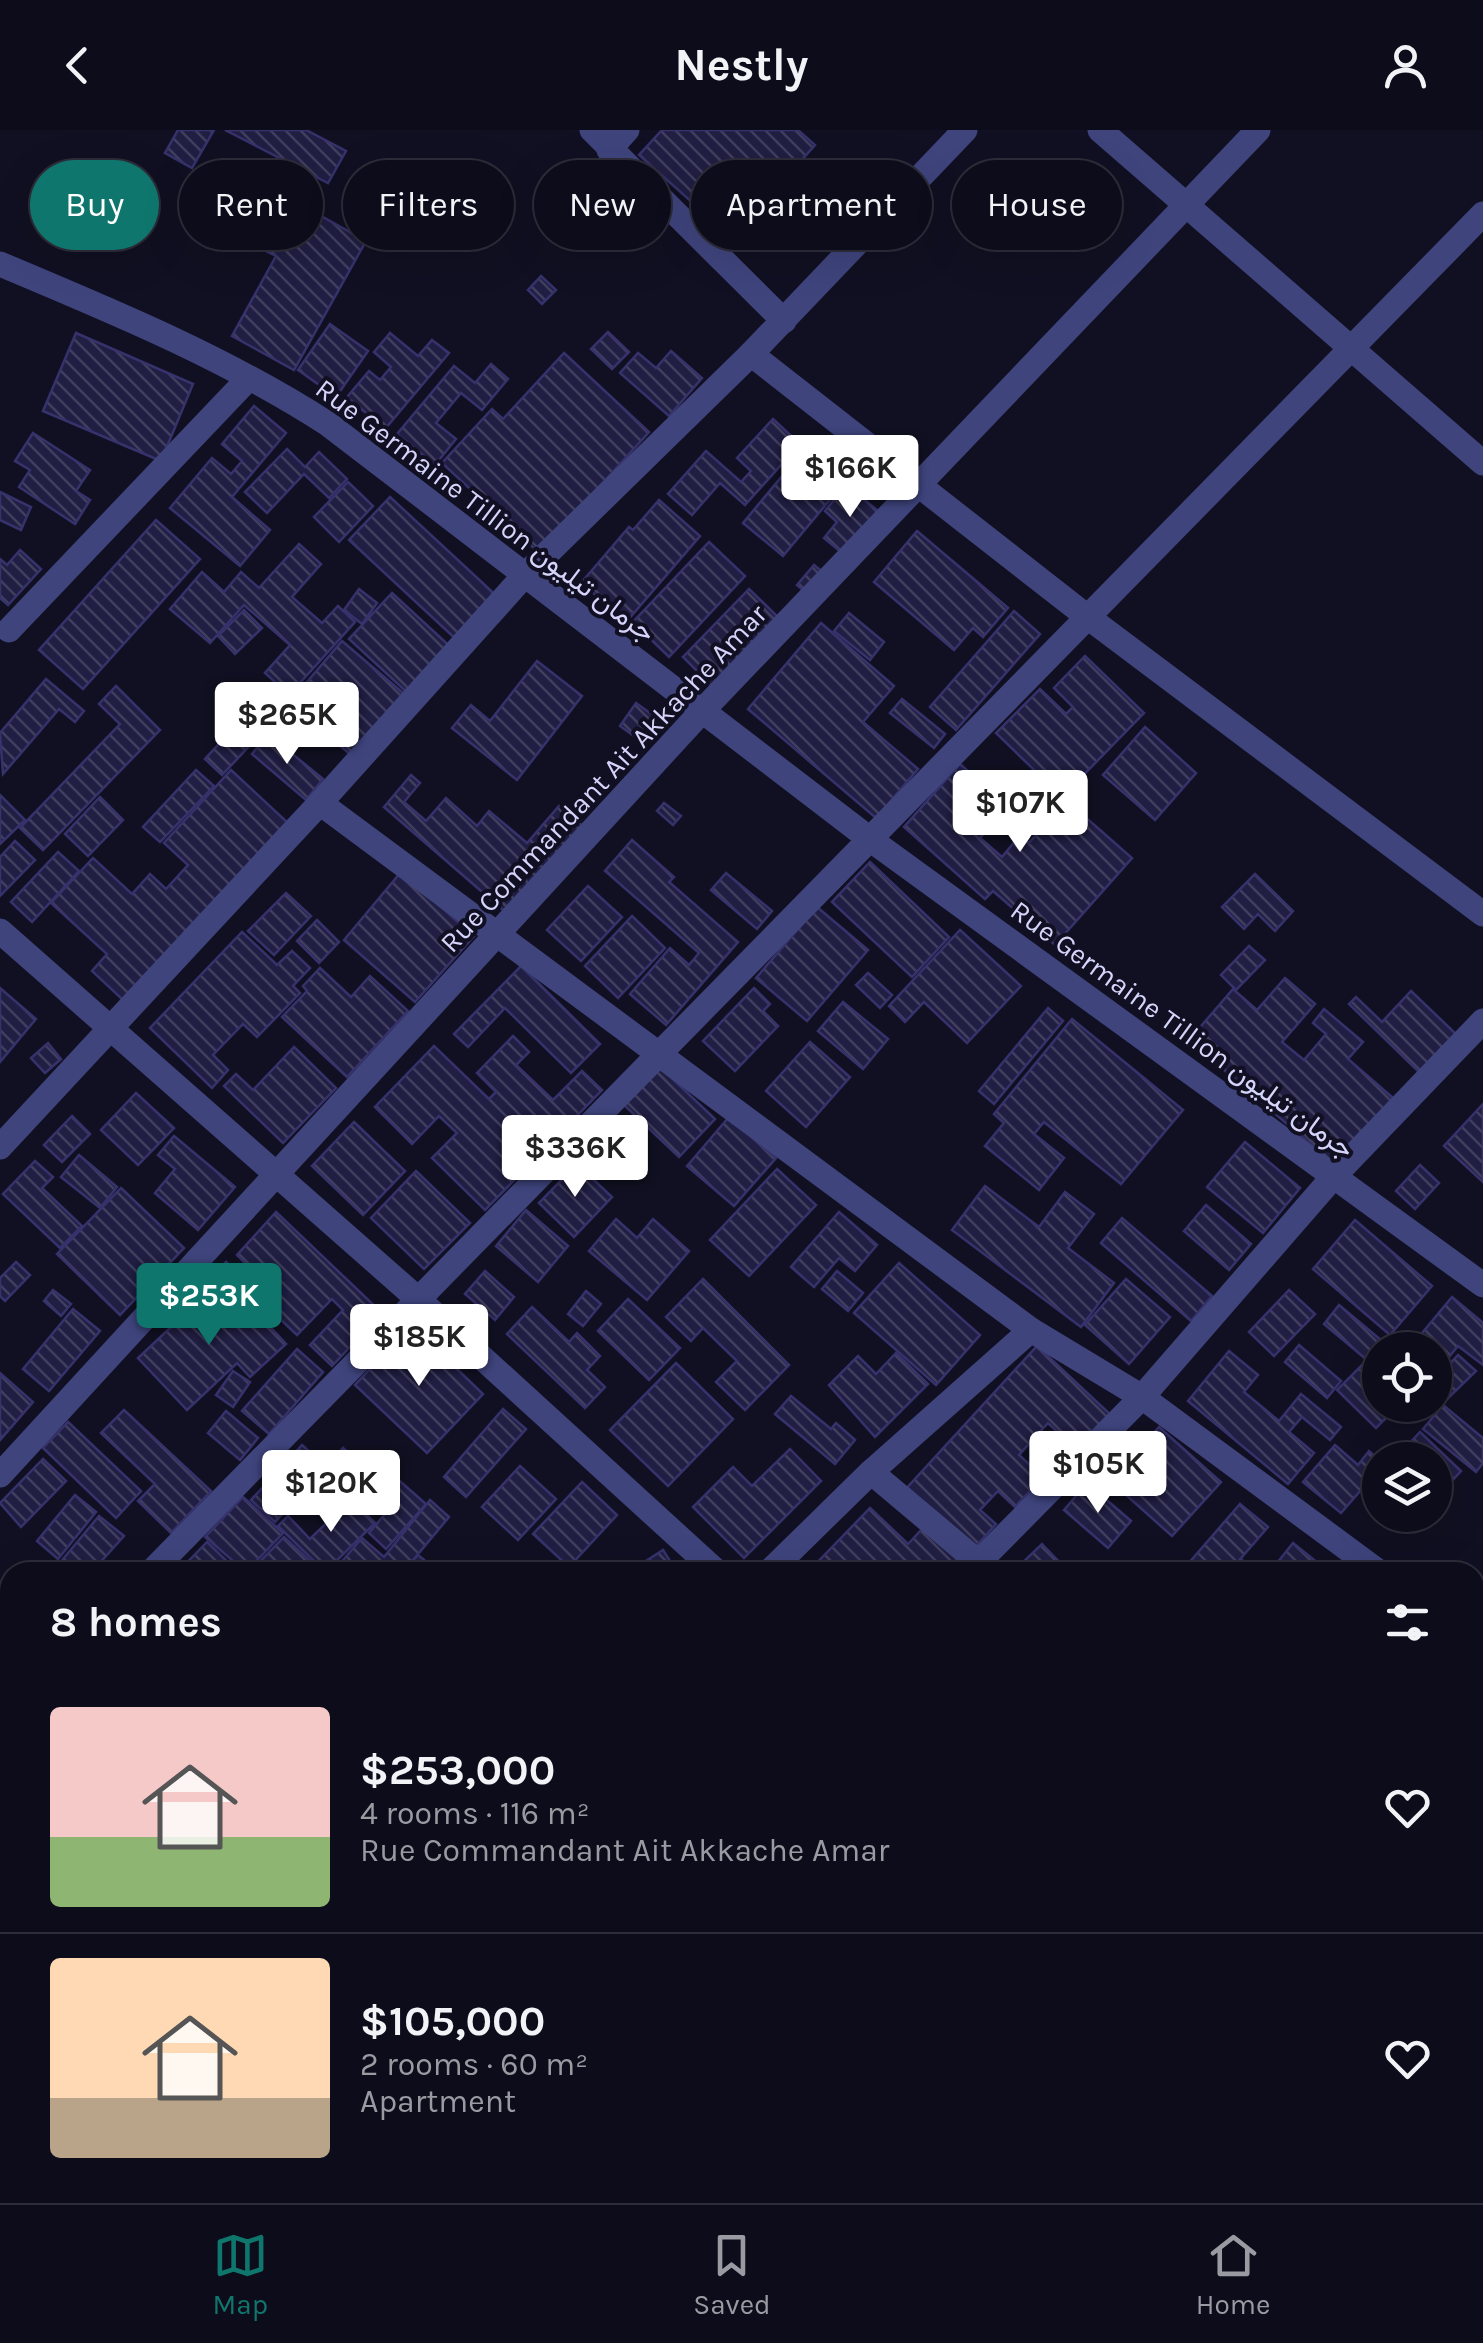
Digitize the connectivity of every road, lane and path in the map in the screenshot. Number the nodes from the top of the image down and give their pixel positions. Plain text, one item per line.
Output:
1 (626, 130) edge
2 (965, 130) edge
3 (1100, 130) edge
4 (1258, 130) edge
5 (600, 140) edge
6 (1186, 207) junction
7 (1483, 214) edge
8 (0, 264) edge
9 (784, 321) junction
10 (1352, 350) junction
11 (752, 354) junction
12 (248, 379) junction
13 (1483, 463) edge
14 (919, 484) junction
15 (523, 577) junction
16 (1086, 615) junction
17 (8, 630) dead end
18 (703, 710) junction
19 (320, 804) junction
20 (870, 840) junction
21 (1483, 914) edge
22 (0, 931) edge
23 (499, 936) junction
24 (1483, 1021) edge
25 (112, 1030) junction
26 (659, 1054) junction
27 (0, 1147) edge
28 (276, 1174) junction
29 (1334, 1176) junction
30 (1483, 1285) edge
31 (419, 1300) junction
32 (1031, 1330) junction
33 (1142, 1397) junction
34 (871, 1472) junction
35 (0, 1475) edge
36 (161, 1562) edge
37 (706, 1562) edge
38 (779, 1562) edge
39 (970, 1562) edge
40 (987, 1562) edge
41 (1365, 1562) edge

1 - 5 street
2 - 9 street
3 - 6 street
4 - 6 street, Rue Commandant Ait Akkache Amar
5 - 9 street
6 - 10 street
6 - 14 street, Rue Commandant Ait Akkache Amar
7 - 10 street
8 - 12 street, Rue Germaine Tillion جرمان تيليون
9 - 11 street
10 - 13 street
10 - 16 street
11 - 14 street
11 - 15 street
12 - 15 street, Rue Germaine Tillion جرمان تيليون
12 - 17 street
14 - 16 street
14 - 18 street, Rue Commandant Ait Akkache Amar
15 - 18 street, Rue Germaine Tillion جرمان تيليون
15 - 19 street
16 - 20 street
16 - 21 street
18 - 20 street, Rue Germaine Tillion جرمان تيليون
18 - 23 street, Rue Commandant Ait Akkache Amar
19 - 23 street
19 - 25 street
20 - 26 street
20 - 29 street, Rue Germaine Tillion جرمان تيليون
22 - 25 street
23 - 26 street
23 - 28 street, Rue Commandant Ait Akkache Amar
24 - 29 street
25 - 27 street
25 - 28 street
26 - 31 street
26 - 32 street
28 - 31 street
28 - 35 street, Rue Commandant Ait Akkache Amar
29 - 30 street, Rue Germaine Tillion جرمان تيليون
29 - 33 street
31 - 36 street
31 - 37 street
32 - 33 street
32 - 34 street
33 - 40 street
33 - 41 street
34 - 38 street
34 - 39 street

